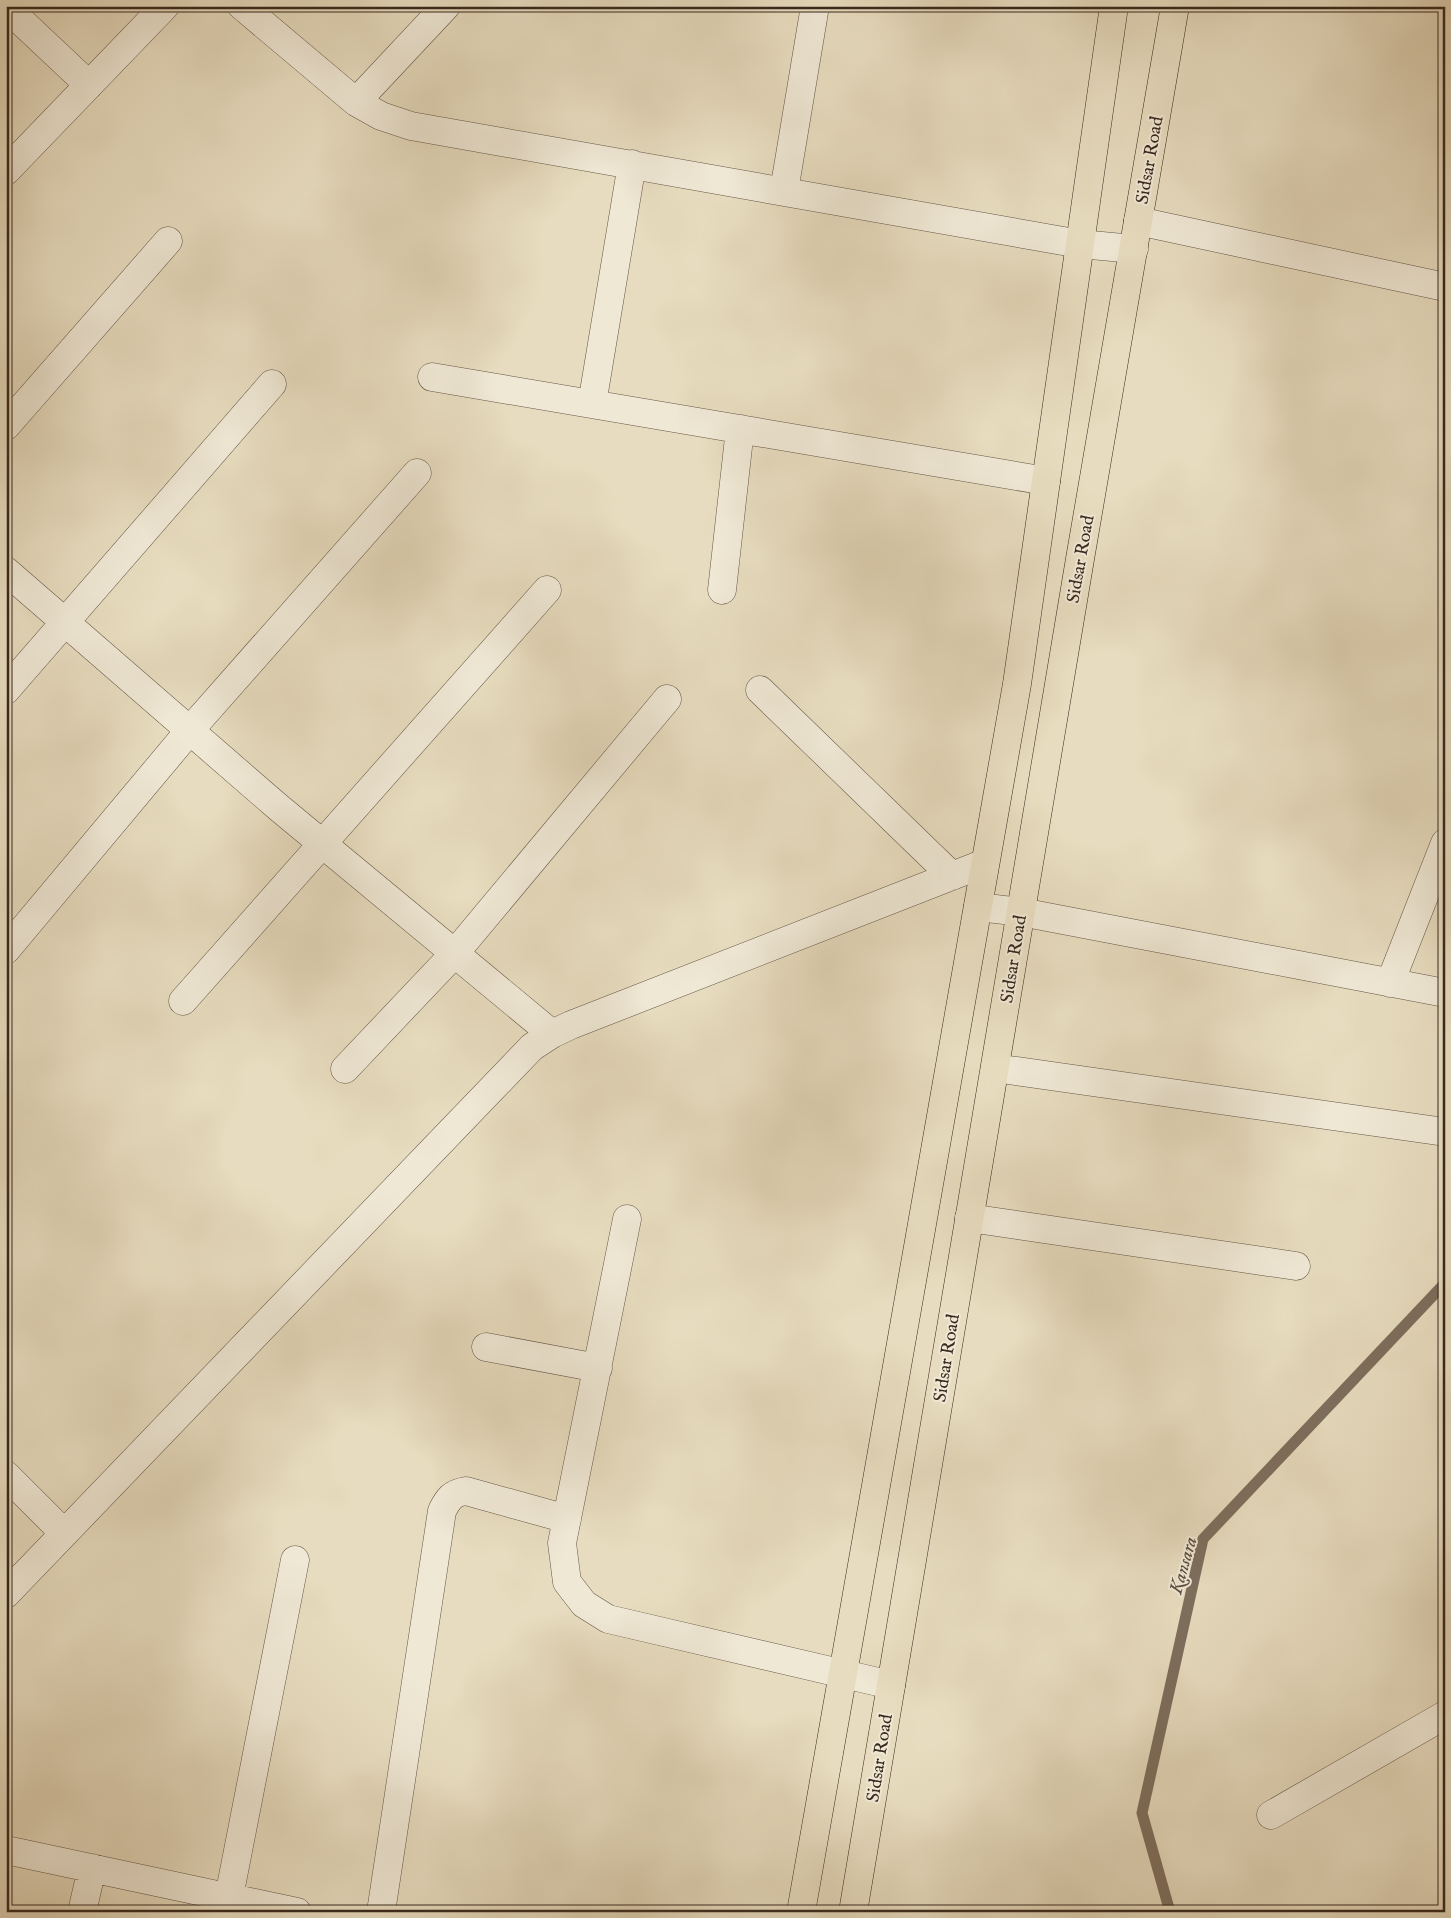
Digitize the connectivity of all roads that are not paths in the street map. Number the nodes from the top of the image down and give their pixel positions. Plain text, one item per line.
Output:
1 (164, 6) edge
2 (242, 6) edge
3 (446, 6) edge
4 (815, 6) edge
5 (1114, 6) edge
6 (1175, 6) edge
7 (6, 7) edge
8 (89, 85) junction
9 (356, 102) junction
10 (632, 164) junction
11 (6, 171) edge
12 (784, 191) junction
13 (1138, 221) junction
14 (168, 241) dead end
15 (1080, 244) junction
16 (1134, 249) junction
17 (1445, 287) edge
18 (432, 377) dead end
19 (272, 384) dead end
20 (592, 404) junction
21 (6, 426) edge
22 (740, 429) junction
23 (417, 473) dead end
24 (1046, 481) junction
25 (6, 570) edge
26 (547, 590) dead end
27 (722, 590) dead end
28 (66, 622) junction
29 (6, 690) edge
30 (760, 690) dead end
31 (667, 699) dead end
32 (190, 730) junction
33 (1445, 843) edge
34 (322, 844) junction
35 (985, 863) junction
36 (952, 876) junction
37 (978, 908) junction
38 (1021, 912) junction
39 (6, 950) edge
40 (455, 953) junction
41 (1390, 983) junction
42 (1445, 993) edge
43 (183, 1001) dead end
44 (552, 1034) junction
45 (995, 1068) junction
46 (345, 1070) dead end
47 (1445, 1132) edge
48 (969, 1218) junction
49 (627, 1219) dead end
50 (1296, 1266) dead end
51 (486, 1347) dead end
52 (598, 1368) junction
53 (6, 1475) edge
54 (567, 1519) junction
55 (64, 1533) junction
56 (295, 1560) dead end
57 (6, 1594) edge
58 (842, 1673) junction
59 (891, 1685) junction
60 (1445, 1715) edge
61 (1271, 1815) dead end
62 (6, 1850) edge
63 (92, 1868) junction
64 (227, 1905) edge
65 (82, 1912) edge
66 (297, 1912) edge
67 (381, 1912) edge
68 (801, 1912) edge
69 (853, 1912) edge

1 - 8 street
2 - 9 street
3 - 9 street
4 - 12 street
5 - 15 main road
6 - 13 main road, Sidsar Road
7 - 8 street
8 - 11 street
9 - 10 street
10 - 12 street
10 - 20 street
12 - 15 street
13 - 16 main road, Sidsar Road
13 - 17 street
14 - 21 street
15 - 16 street
15 - 24 main road
16 - 38 main road, Sidsar Road
18 - 20 street
19 - 28 street
20 - 22 street
22 - 24 street
22 - 27 street
23 - 32 street
24 - 35 main road
25 - 28 street
26 - 34 street
28 - 29 street
28 - 32 street
30 - 36 street
31 - 40 street
32 - 34 street
32 - 39 street
33 - 41 street
34 - 40 street
34 - 43 street
35 - 36 street
35 - 37 main road
36 - 44 street
37 - 38 street
37 - 58 main road
38 - 41 street
38 - 45 main road, Sidsar Road
40 - 44 street
40 - 46 street
41 - 42 street
44 - 55 street
45 - 47 street
45 - 48 main road, Sidsar Road
48 - 50 street
48 - 59 main road, Sidsar Road
49 - 52 street
51 - 52 street
52 - 54 street
53 - 55 street
54 - 58 street
54 - 67 street
55 - 57 street
56 - 64 street
58 - 59 street
58 - 68 main road
59 - 69 main road, Sidsar Road
60 - 61 street
62 - 63 street
63 - 64 street
63 - 65 street
64 - 66 street

